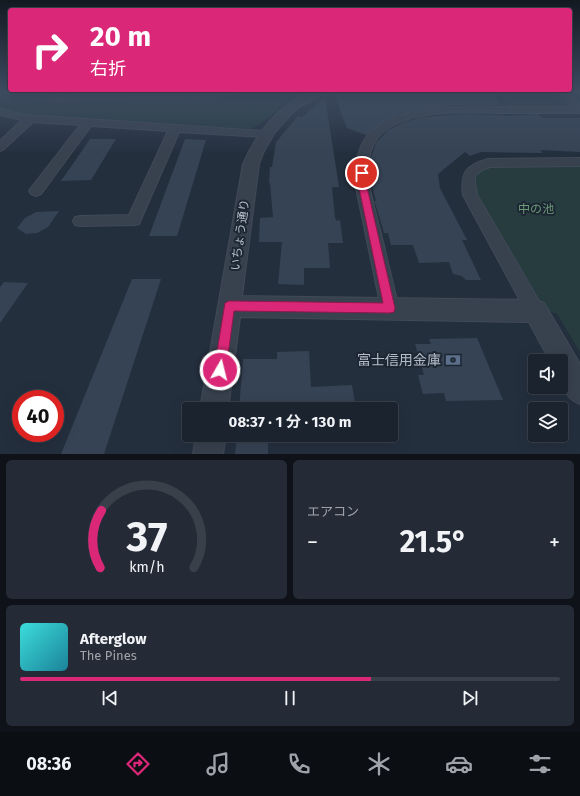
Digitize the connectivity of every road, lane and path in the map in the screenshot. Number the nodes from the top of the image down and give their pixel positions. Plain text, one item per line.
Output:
1 (0, 112) edge
2 (286, 112) edge
3 (424, 112) edge
4 (31, 118) junction
5 (88, 122) junction
6 (176, 128) junction
7 (266, 134) junction
8 (0, 147) edge
9 (580, 162) edge
10 (36, 191) dead end
11 (80, 220) dead end
12 (229, 306) junction
13 (390, 308) junction
14 (536, 311) junction
15 (580, 390) edge
16 (215, 402) edge
17 (210, 442) edge
18 (208, 454) edge

1 - 4 street
2 - 7 street, いちょう通り
3 - 13 street
4 - 5 street
4 - 8 street
5 - 6 street
5 - 10 street
6 - 7 street
6 - 11 street
7 - 12 street, いちょう通り
9 - 14 street
12 - 13 street
12 - 16 street, いちょう通り
13 - 14 street
14 - 15 street
17 - 18 street

